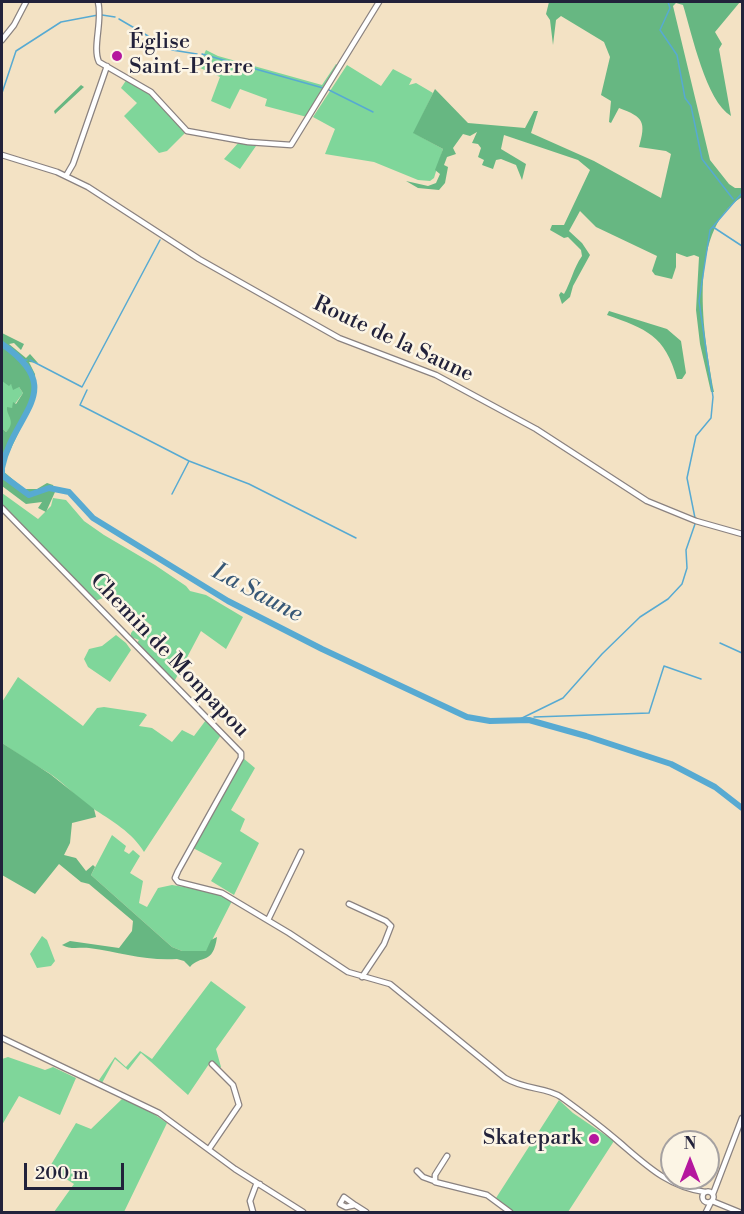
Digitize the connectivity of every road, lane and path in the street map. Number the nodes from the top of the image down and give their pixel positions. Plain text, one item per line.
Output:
1 (26, 2) edge
2 (98, 2) edge
3 (379, 2) edge
4 (2, 40) edge
5 (107, 66) junction
6 (2, 155) edge
7 (66, 176) junction
8 (2, 508) edge
9 (742, 536) edge
10 (301, 852) dead end
11 (349, 904) dead end
12 (268, 920) junction
13 (362, 977) junction
14 (2, 1038) edge
15 (212, 1064) dead end
16 (742, 1118) edge
17 (209, 1149) junction
18 (447, 1156) dead end
19 (417, 1171) dead end
20 (434, 1181) junction
21 (258, 1185) junction
22 (709, 1197) junction
23 (355, 1205) dead end
24 (253, 1212) edge
25 (303, 1212) edge
26 (366, 1212) edge
27 (510, 1212) edge
28 (706, 1212) edge
29 (739, 1212) edge

1 - 4 street
2 - 5 street
3 - 5 street
5 - 7 street
6 - 7 street, Route de la Saune
7 - 9 street, Route de la Saune
8 - 12 street, Chemin de Monpapou
10 - 12 street
11 - 13 street
12 - 13 street, Chemin de Monpapou
13 - 22 street, Chemin de Monpapou
14 - 17 street
15 - 17 street
16 - 22 street
17 - 21 street
18 - 20 street
19 - 20 street
20 - 27 street
21 - 24 street
21 - 25 street
22 - 28 street
22 - 29 street, Chemin de Monpapou
23 - 26 street

